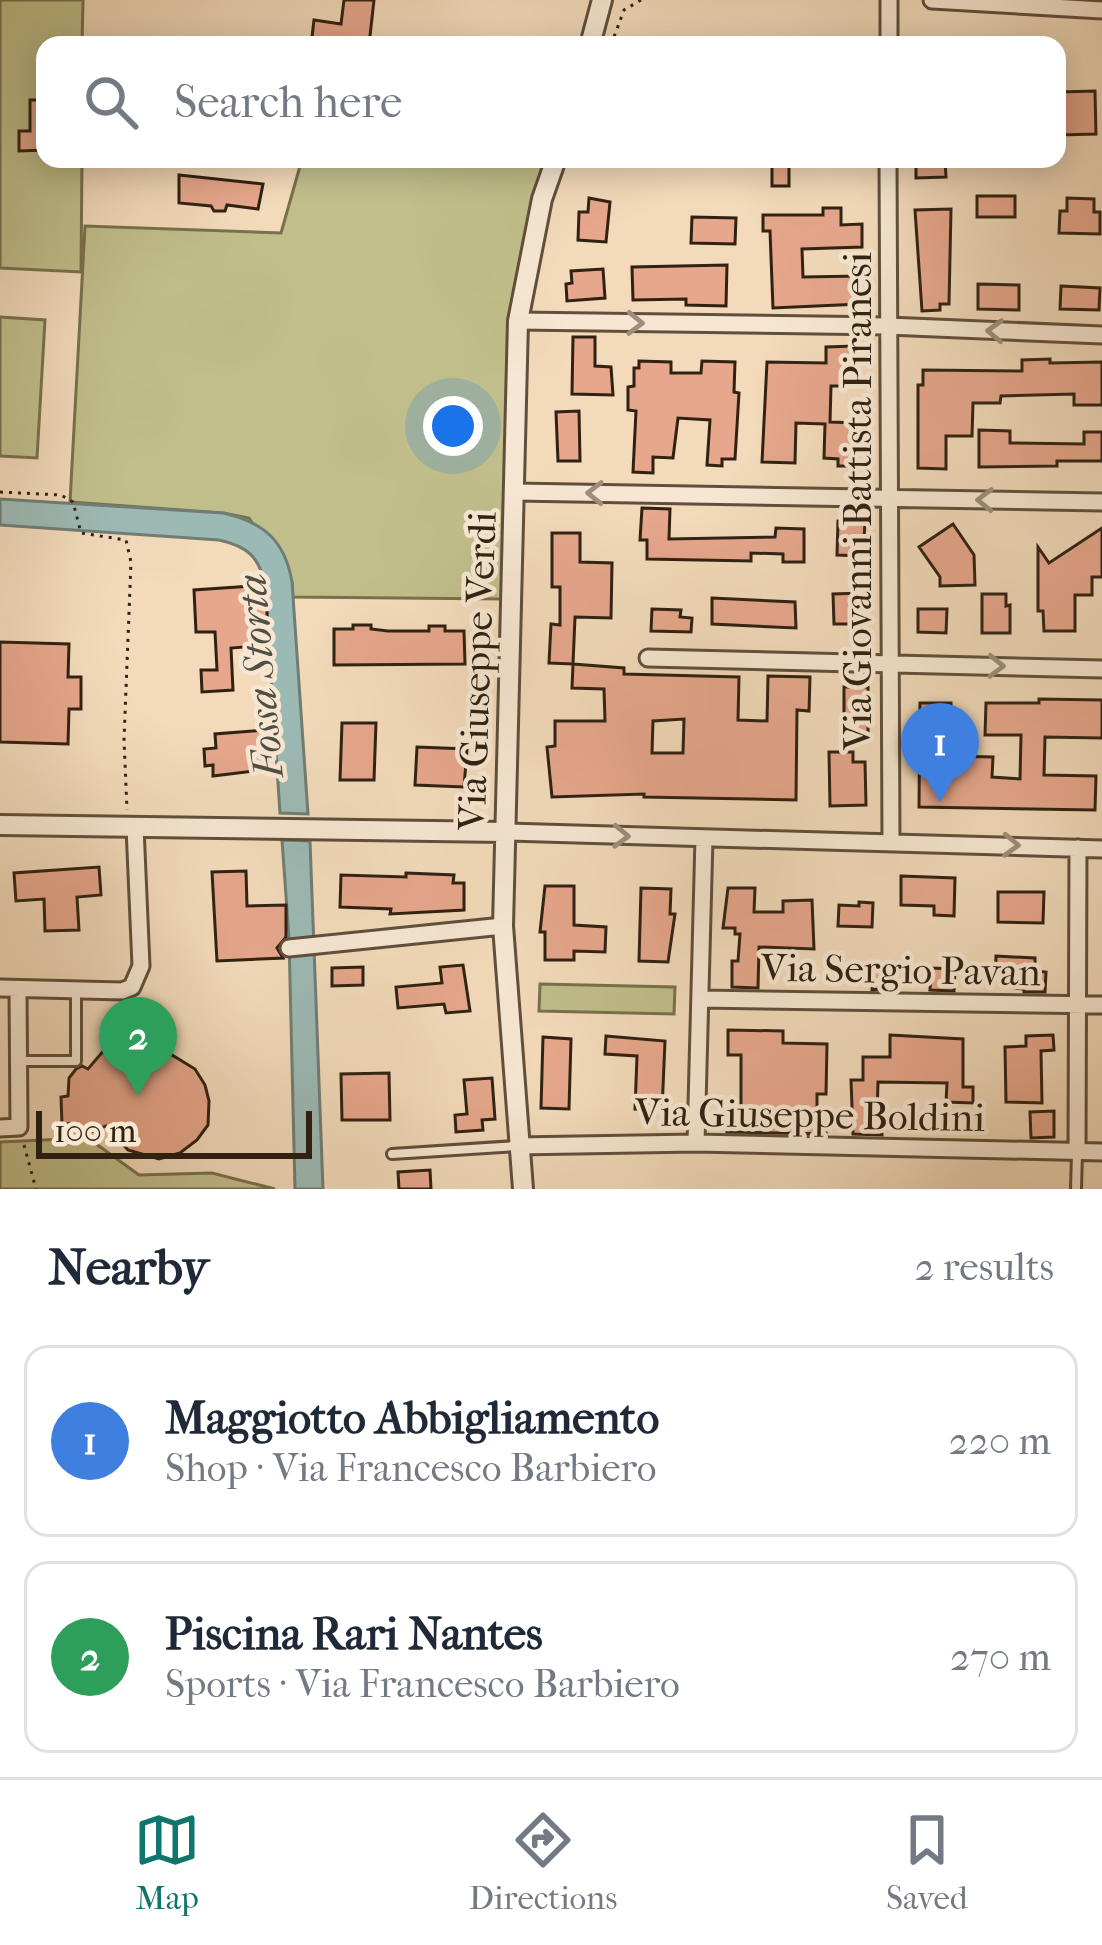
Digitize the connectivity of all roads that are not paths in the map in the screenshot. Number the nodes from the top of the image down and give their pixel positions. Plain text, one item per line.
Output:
1 (602, 0) edge
2 (889, 0) edge
3 (932, 0) edge
4 (1102, 10) edge
5 (592, 36) edge
6 (889, 36) edge
7 (553, 168) edge
8 (888, 168) edge
9 (518, 321) junction
10 (888, 326) junction
11 (1102, 335) edge
12 (515, 491) junction
13 (888, 497) junction
14 (1102, 502) edge
15 (648, 658) dead end
16 (891, 664) junction
17 (1102, 669) edge
18 (0, 825) edge
19 (133, 827) junction
20 (504, 832) junction
21 (704, 838) junction
22 (891, 842) junction
23 (1078, 848) junction
24 (1102, 849) edge
25 (502, 926) junction
26 (291, 948) dead end
27 (0, 988) edge
28 (18, 988) junction
29 (76, 989) junction
30 (700, 999) junction
31 (1079, 1004) junction
32 (1102, 1005) edge
33 (19, 1061) junction
34 (0, 1128) edge
35 (696, 1143) junction
36 (517, 1146) junction
37 (1077, 1152) junction
38 (1102, 1152) edge
39 (392, 1154) dead end
40 (523, 1189) edge
41 (1076, 1189) edge

1 - 5 street
2 - 6 street
3 - 4 street
7 - 9 street, Via Giuseppe Verdi
8 - 10 street, Via Giovanni Battista Piranesi
9 -> 10 street
9 - 12 street, Via Giuseppe Verdi
11 -> 10 street
10 - 13 street, Via Giovanni Battista Piranesi
13 -> 12 street
12 - 20 street, Via Giuseppe Verdi
14 -> 13 street
13 - 16 street, Via Giovanni Battista Piranesi
15 - 16 street
16 -> 17 street
16 - 22 street, Via Giovanni Battista Piranesi
18 - 19 street
19 - 20 street
19 - 29 street
20 -> 21 street
20 - 25 street, Via Giuseppe Verdi
21 - 22 street
21 - 30 street
22 -> 23 street
23 - 24 street
23 - 31 street
25 - 26 street
25 - 36 street, Via Giuseppe Verdi
27 - 28 street
28 - 29 street
28 - 33 street
29 - 33 lane
30 - 31 street, Via Sergio Pavan
30 - 35 street
31 - 32 street, Via Sergio Pavan
31 - 37 street
33 - 34 street
35 - 36 street, Via Giuseppe Boldini
35 - 37 street, Via Giuseppe Boldini
36 - 39 lane
36 - 40 street, Via Giuseppe Verdi
37 - 38 street, Via Giuseppe Boldini
37 - 41 lane

